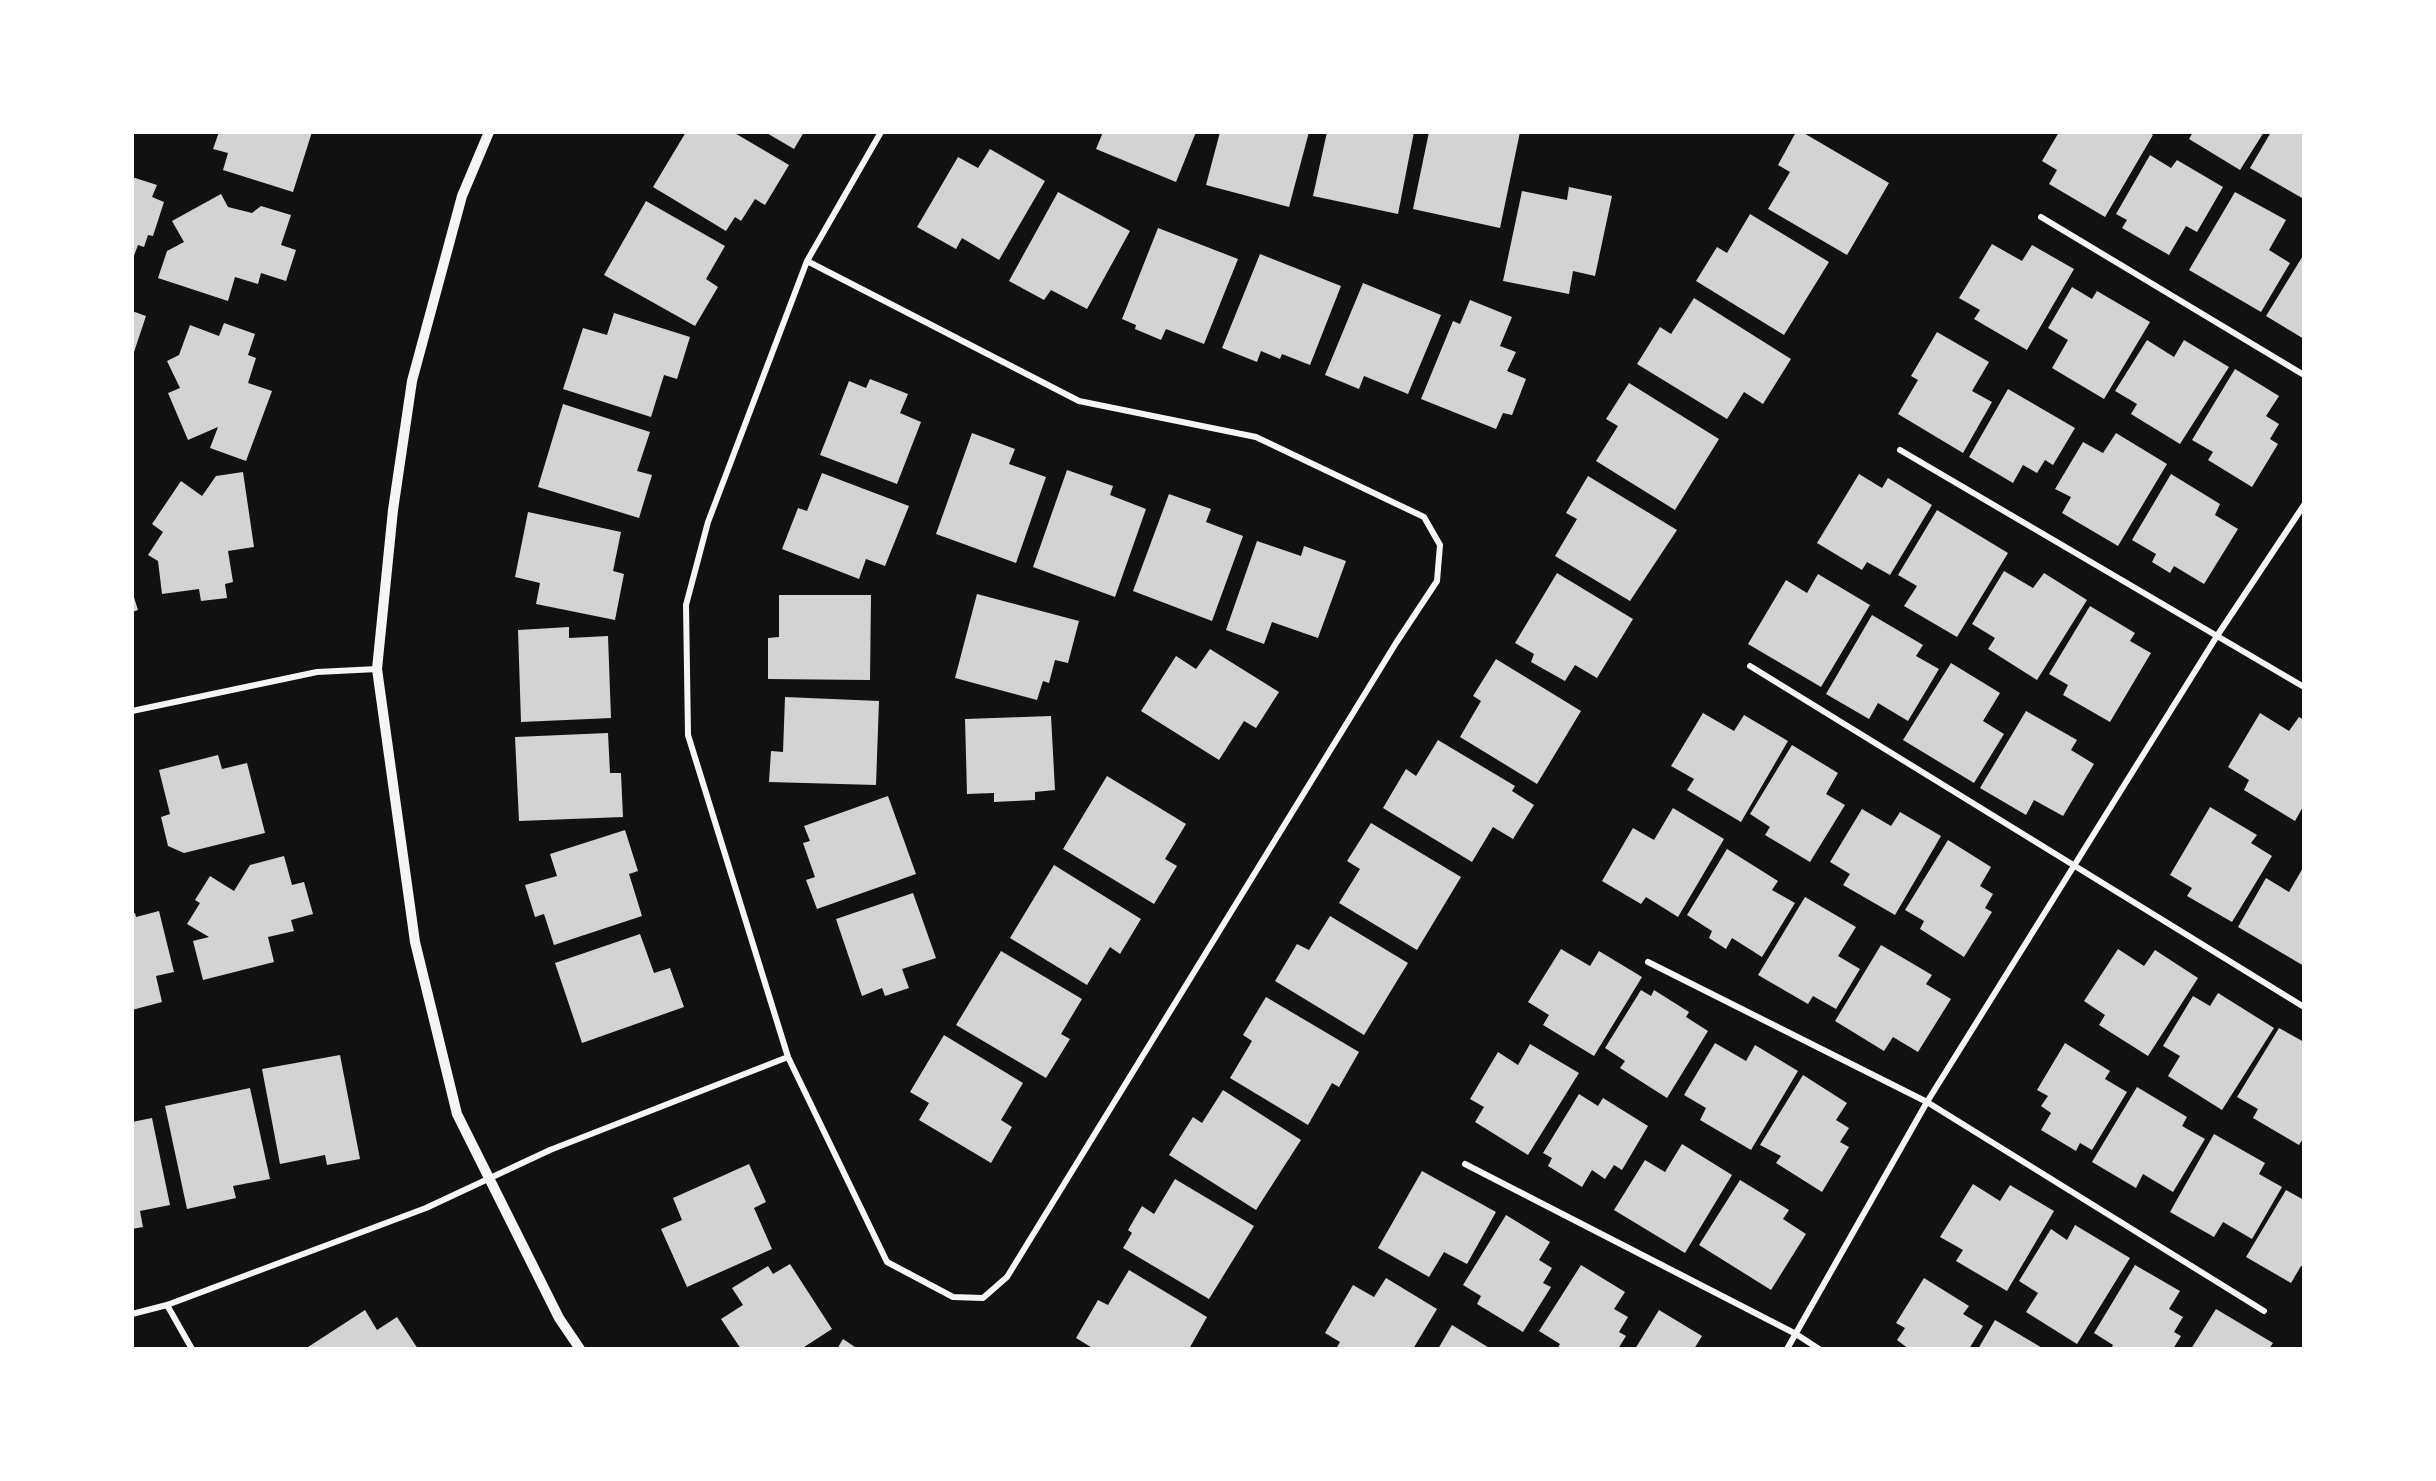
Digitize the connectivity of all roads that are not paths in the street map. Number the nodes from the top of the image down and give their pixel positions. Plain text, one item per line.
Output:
1 (489, 132) edge
2 (881, 132) edge
3 (2041, 217) dead end
4 (807, 261) junction
5 (2304, 375) edge
6 (1900, 450) dead end
7 (2304, 505) edge
8 (2217, 636) junction
9 (1750, 666) dead end
10 (377, 669) junction
11 (2304, 687) edge
12 (132, 711) edge
13 (2077, 865) junction
14 (1648, 963) dead end
15 (2304, 1007) edge
16 (788, 1058) junction
17 (1927, 1102) junction
18 (1465, 1164) dead end
19 (488, 1178) junction
20 (167, 1305) junction
21 (2264, 1311) dead end
22 (132, 1314) edge
23 (1796, 1334) junction
24 (192, 1349) edge
25 (580, 1349) edge
26 (1787, 1349) edge
27 (1819, 1349) edge

1 - 10 street
2 - 4 street
3 - 5 street
4 - 16 street
4 - 16 street
6 - 8 street
7 - 8 street
8 - 11 street
8 - 13 street
9 - 13 street
10 - 12 street
10 - 19 street
13 - 15 street
13 - 17 street
14 - 17 street
16 - 19 street
17 - 21 street
17 - 23 street
18 - 23 street
19 - 20 street
19 - 25 street
20 - 22 street
20 - 24 street
23 - 26 street
23 - 27 street

